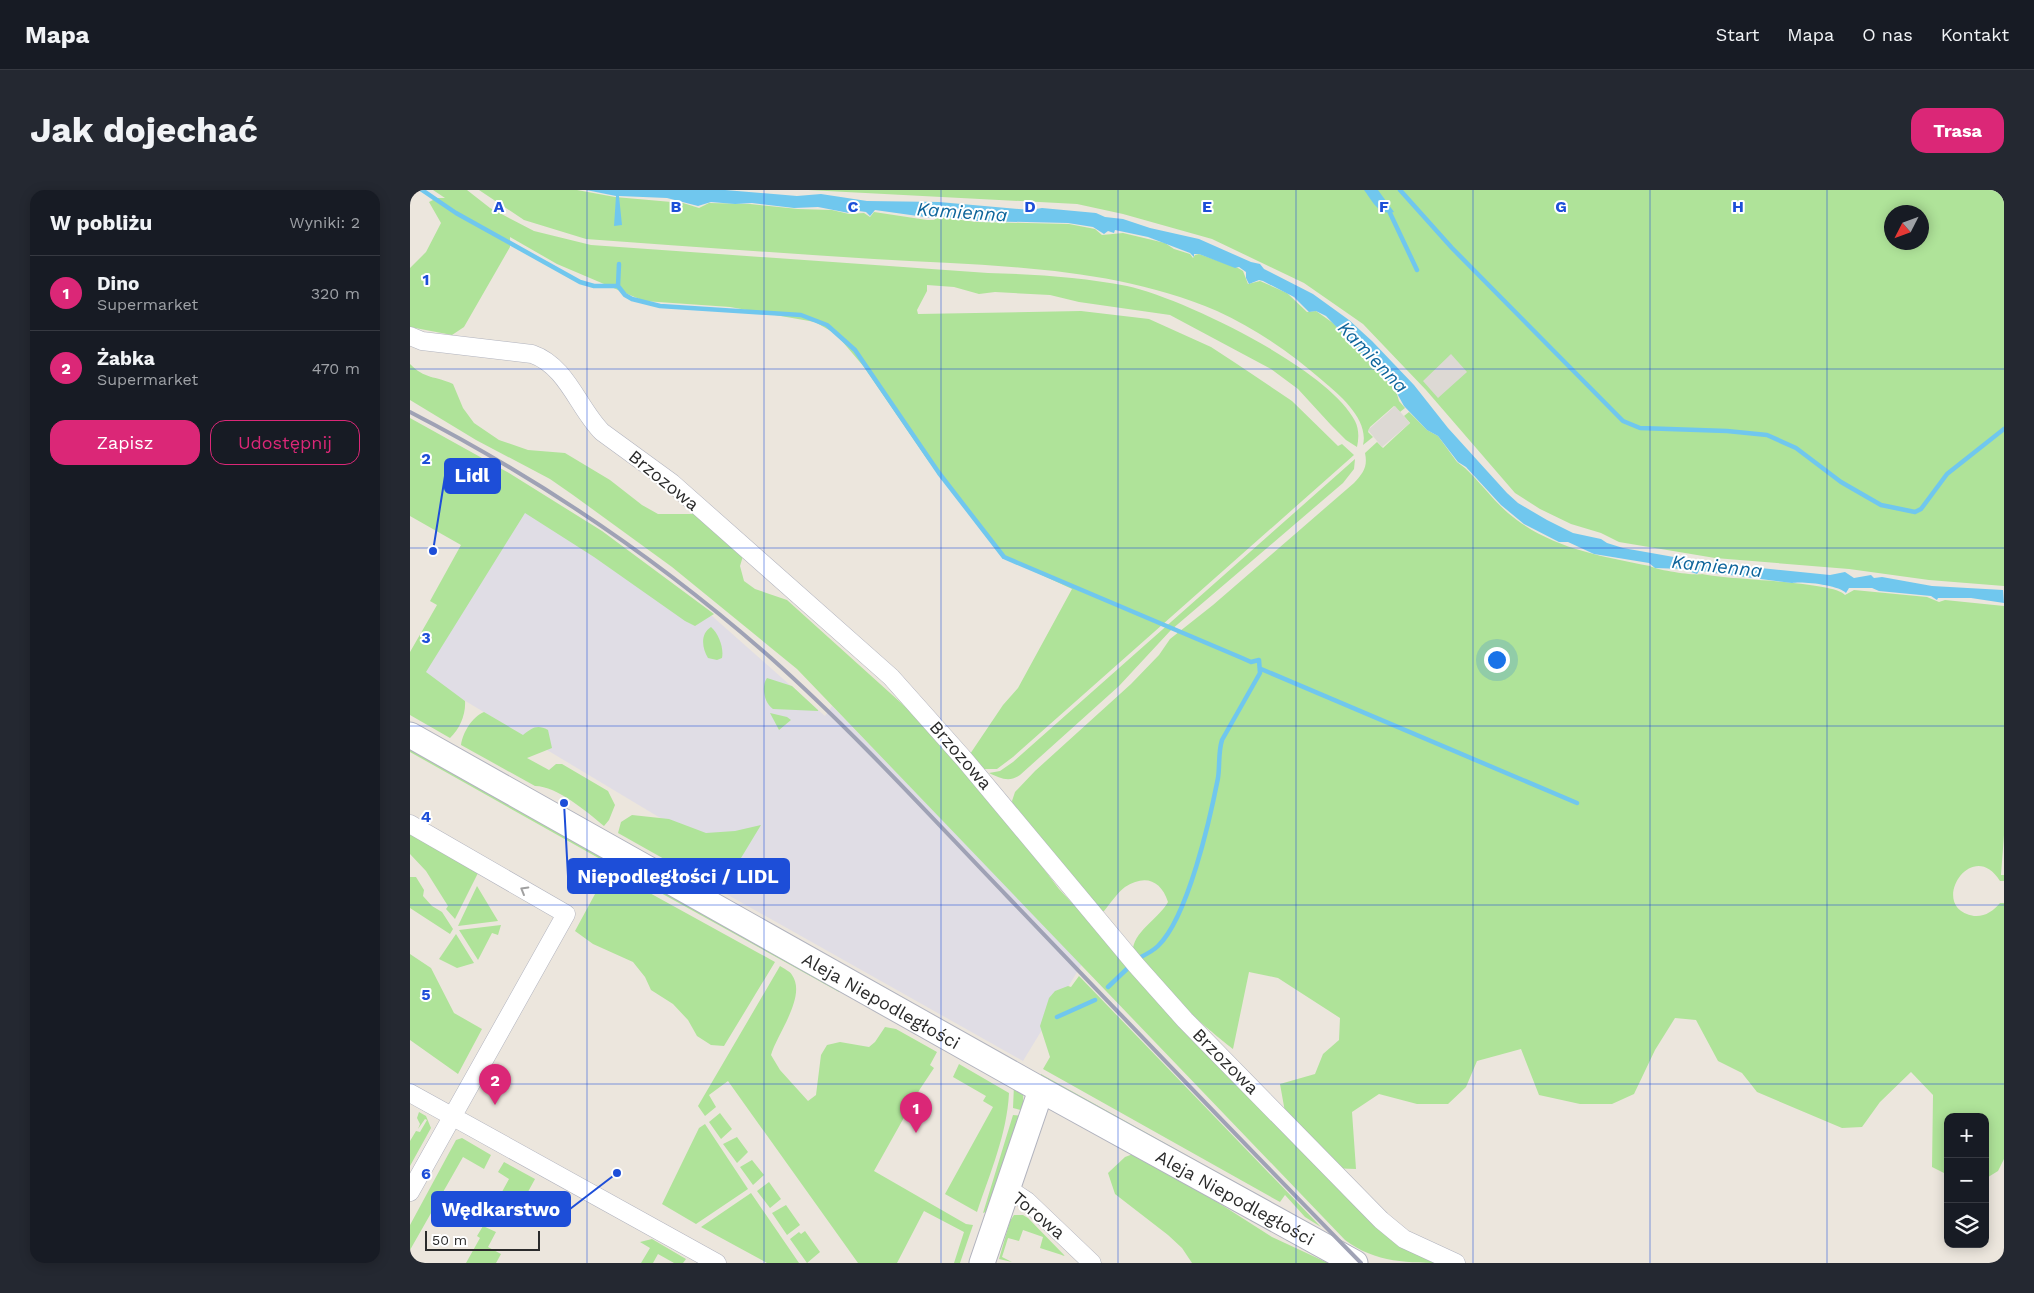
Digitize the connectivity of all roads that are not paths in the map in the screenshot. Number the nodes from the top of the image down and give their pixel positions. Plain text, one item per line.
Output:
1 (410, 336) edge
2 (410, 735) edge
3 (410, 824) edge
4 (1041, 1090) junction
5 (410, 1093) edge
6 (453, 1117) junction
7 (1007, 1188) junction
8 (410, 1192) edge
9 (718, 1263) edge
10 (982, 1263) edge
11 (1092, 1263) edge
12 (1355, 1263) edge
13 (1456, 1263) edge

1 - 13 street, Brzozowa
2 - 4 street, Aleja Niepodległości
6 -> 3 street
4 - 7 street
4 - 12 street, Aleja Niepodległości
5 - 6 street
6 - 8 street
6 - 9 street
7 - 10 street
7 - 11 street, Torowa

